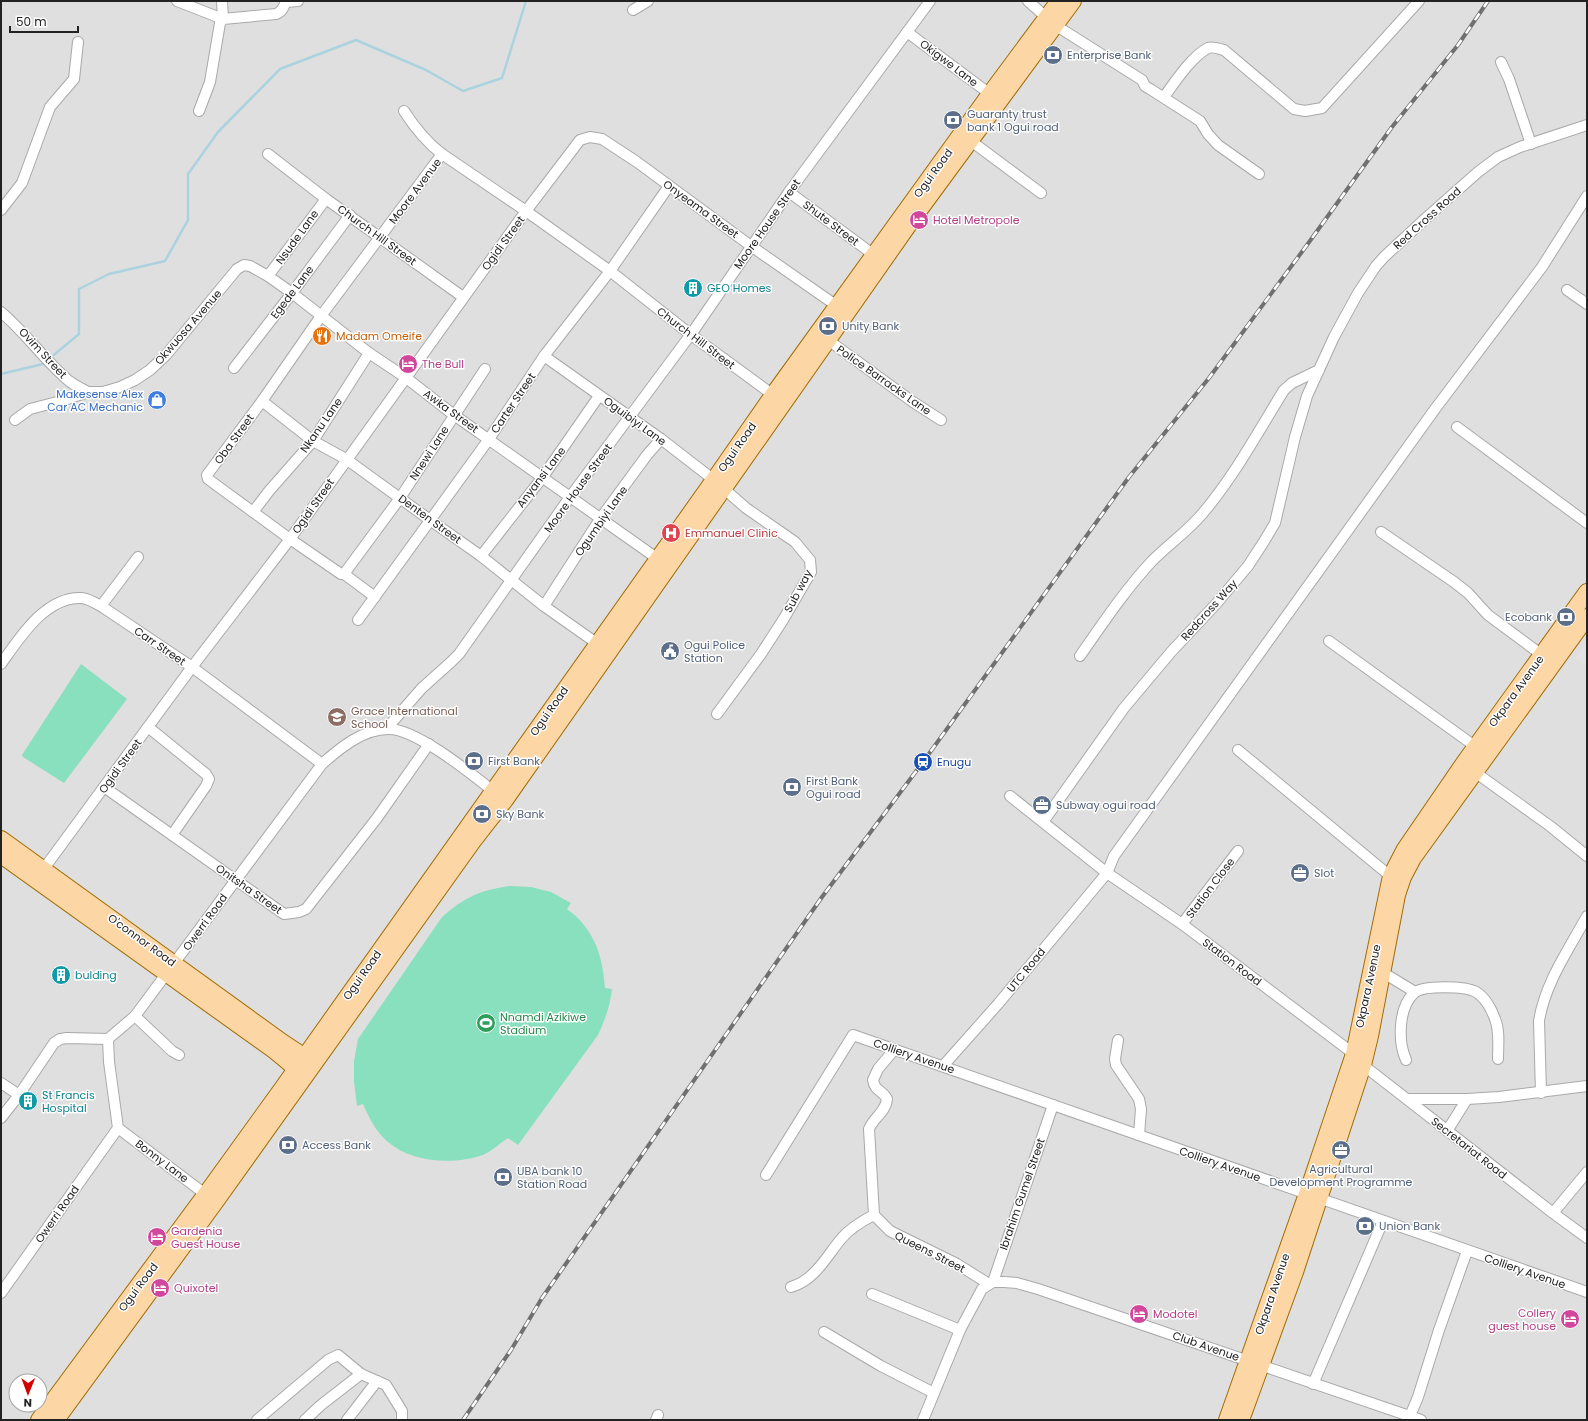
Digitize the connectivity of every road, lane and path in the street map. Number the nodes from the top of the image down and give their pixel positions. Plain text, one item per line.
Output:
1 (177, 1) edge
2 (222, 1) edge
3 (286, 1) edge
4 (298, 1) edge
5 (648, 1) edge
6 (930, 1) edge
7 (1028, 1) edge
8 (1059, 1) edge
9 (1073, 1) edge
10 (1419, 1) edge
11 (632, 10) dead end
12 (223, 19) junction
13 (1051, 22) junction
14 (907, 32) junction
15 (78, 42) dead end
16 (1500, 62) dead end
17 (990, 94) junction
18 (1164, 97) junction
19 (199, 111) dead end
20 (404, 111) dead end
21 (1587, 125) edge
22 (580, 140) joint
23 (971, 141) junction
24 (1531, 144) junction
25 (268, 154) dead end
26 (442, 154) junction
27 (1259, 174) dead end
28 (669, 186) junction
29 (789, 192) junction
30 (1041, 193) dead end
31 (1587, 196) edge
32 (326, 199) junction
33 (1, 210) edge
34 (526, 211) junction
35 (350, 215) junction
36 (380, 238) junction
37 (751, 246) junction
38 (874, 255) junction
39 (244, 265) joint
40 (610, 271) junction
41 (268, 276) junction
42 (1567, 290) dead end
43 (292, 293) junction
44 (463, 297) junction
45 (1587, 304) edge
46 (837, 306) junction
47 (2, 314) edge
48 (321, 316) junction
49 (690, 334) junction
50 (828, 340) junction
51 (369, 353) junction
52 (544, 356) junction
53 (234, 368) dead end
54 (485, 369) dead end
55 (1319, 370) junction
56 (405, 377) junction
57 (88, 392) junction
58 (599, 396) junction
59 (778, 399) junction
60 (262, 401) junction
61 (454, 415) junction
62 (630, 417) junction
63 (15, 420) dead end
64 (940, 420) dead end
65 (1457, 427) dead end
66 (489, 439) junction
67 (661, 440) junction
68 (313, 441) junction
69 (346, 459) junction
70 (542, 478) junction
71 (718, 485) junction
72 (570, 497) junction
73 (400, 498) junction
74 (253, 512) junction
75 (600, 518) junction
76 (430, 520) junction
77 (1587, 523) edge
78 (1381, 532) dead end
79 (290, 539) junction
80 (481, 556) junction
81 (138, 557) dead end
82 (658, 559) junction
83 (344, 574) junction
84 (512, 581) junction
85 (1587, 592) edge
86 (375, 597) junction
87 (101, 606) junction
88 (544, 606) junction
89 (1587, 617) edge
90 (358, 620) dead end
91 (1329, 640) dead end
92 (603, 648) junction
93 (1542, 655) junction
94 (1080, 656) dead end
95 (1, 664) edge
96 (192, 667) junction
97 (1521, 697) junction
98 (716, 714) dead end
99 (148, 727) junction
100 (387, 728) junction
101 (429, 744) junction
102 (1476, 747) junction
103 (1238, 750) dead end
104 (322, 764) junction
105 (1470, 768) junction
106 (104, 787) junction
107 (499, 795) junction
108 (1010, 796) dead end
109 (1043, 822) junction
110 (172, 835) junction
111 (1, 839) edge
112 (1238, 851) dead end
113 (1, 855) edge
114 (1587, 856) edge
115 (1107, 873) junction
116 (40, 875) junction
117 (236, 880) junction
118 (1395, 881) junction
119 (1587, 916) edge
120 (1182, 924) junction
121 (170, 969) junction
122 (1382, 972) junction
123 (1415, 992) junction
124 (135, 1016) junction
125 (108, 1039) junction
126 (315, 1040) junction
127 (1118, 1040) dead end
128 (278, 1047) junction
129 (894, 1050) junction
130 (179, 1055) dead end
131 (1359, 1059) junction
132 (1498, 1059) dead end
133 (1406, 1060) dead end
134 (304, 1066) junction
135 (943, 1066) junction
136 (1, 1083) edge
137 (284, 1086) junction
138 (1587, 1086) edge
139 (1541, 1093) junction
140 (19, 1095) junction
141 (1407, 1099) junction
142 (1467, 1100) junction
143 (1053, 1105) junction
144 (1, 1118) edge
145 (118, 1128) junction
146 (1447, 1131) junction
147 (1139, 1135) junction
148 (1587, 1172) edge
149 (766, 1175) dead end
150 (1313, 1196) junction
151 (211, 1198) junction
152 (1553, 1213) junction
153 (874, 1215) junction
154 (1382, 1221) junction
155 (1587, 1238) edge
156 (1467, 1251) junction
157 (991, 1283) junction
158 (791, 1287) dead end
159 (1587, 1292) edge
160 (1, 1293) edge
161 (872, 1294) dead end
162 (960, 1330) junction
163 (824, 1332) dead end
164 (1255, 1363) junction
165 (361, 1374) junction
166 (377, 1381) junction
167 (1314, 1384) junction
168 (934, 1393) junction
169 (1410, 1416) junction
170 (39, 1420) edge
171 (56, 1420) edge
172 (257, 1420) edge
173 (305, 1420) edge
174 (347, 1420) edge
175 (402, 1420) edge
176 (923, 1420) edge
177 (1227, 1420) edge
178 (1241, 1420) edge
179 (1421, 1420) edge

1 - 12 street
2 - 12 street
3 - 4 street
3 - 12 street
5 - 11 street
6 - 14 street, Moore House Street
7 - 13 street
8 - 13 main road, Ogui Road
9 - 13 main road, Ogui Road
10 - 18 street
12 - 19 street
13 - 17 main road, Ogui Road
13 - 18 street
13 - 23 main road, Ogui Road
14 - 17 street, Okigwe Lane
14 - 29 street, Moore House Street
15 - 33 street
16 - 24 street
17 - 38 main road, Ogui Road
18 - 27 street
20 - 26 street
21 - 24 street, Red Cross Road
22 - 28 street, Onyeama Street
22 - 34 street, Ogidi Street
23 - 30 street
23 - 50 main road, Ogui Road
24 - 55 street, Red Cross Road
25 - 32 street, Church Hill Street
26 - 34 street, Moore Avenue
26 - 36 street, Moore Avenue
28 - 37 street, Onyeama Street
28 - 40 street, Carter Street
29 - 37 street, Moore House Street
29 - 38 street, Shute Street
31 - 115 street, UTC Road
32 - 35 street, Church Hill Street
32 - 41 street, Nsude Lane
34 - 40 street, Moore Avenue
34 - 44 street, Ogidi Street
35 - 36 street, Church Hill Street
35 - 43 street, Egede Lane
36 - 44 street, Church Hill Street
36 - 48 street, Moore Avenue
37 - 46 street, Onyeama Street
37 - 49 street, Moore House Street
38 - 46 main road, Ogui Road
39 - 41 street, Awka Street
39 - 57 street, Okwuosa Avenue
40 - 49 street, Church Hill Street
40 - 52 street, Carter Street
41 - 43 street, Awka Street
42 - 45 street
43 - 48 street, Awka Street
43 - 53 street, Egede Lane
44 - 56 street, Ogidi Street
46 - 59 main road, Ogui Road
47 - 57 street, Ovim Street
48 - 51 street, Awka Street
48 - 60 street, Oba Street
49 - 59 street, Church Hill Street
49 - 62 street, Moore House Street
50 - 59 main road, Ogui Road
50 - 64 street, Police Barracks Lane
51 - 56 street, Awka Street
51 - 68 street, Nkanu Lane
52 - 58 street, Oguibiyi Lane
52 - 66 street, Carter Street
54 - 61 street, Nnewi Lane
55 - 94 street
55 - 109 street, Redcross Way
56 - 61 street, Awka Street
56 - 69 street, Ogidi Street
57 - 63 street, Okwuosa Avenue
58 - 62 street, Oguibiyi Lane
58 - 70 street, Anyansi Lane
59 - 71 main road, Ogui Road
60 - 68 street, Denten Street
60 - 74 street, Oba Street
61 - 66 street, Awka Street
61 - 73 street, Nnewi Lane
62 - 67 street, Oguibiyi Lane
62 - 72 street, Moore House Street
65 - 77 street
66 - 70 street, Awka Street
66 - 76 street, Carter Street
67 - 71 street, Oguibiyi Lane
67 - 75 street, Ogumbiyi Lane
68 - 69 street, Denten Street
68 - 74 street, Nkanu Lane
69 - 73 street, Denten Street
69 - 79 street, Ogidi Street
70 - 72 street, Awka Street
70 - 80 street, Anyansi Lane
71 - 82 main road, Ogui Road
71 - 92 main road, Ogui Road
71 - 98 street, Sub way
72 - 75 street, Awka Street
72 - 84 street, Moore House Street
73 - 76 street, Denten Street
73 - 83 street, Nnewi Lane
74 - 79 street, Oba Street
75 - 82 street, Awka Street
75 - 88 street, Ogumbiyi Lane
76 - 80 street, Denten Street
76 - 86 street, Carter Street
78 - 93 street
79 - 83 street, Oba Street
79 - 96 street, Ogidi Street
80 - 84 street, Denten Street
81 - 87 street
82 - 92 main road, Ogui Road
83 - 86 street, Oba Street
84 - 88 street, Denten Street
84 - 100 street
85 - 93 main road, Okpara Avenue
86 - 90 street, Carter Street
87 - 95 street, Carr Street
87 - 96 street, Carr Street
88 - 92 street, Denten Street
89 - 97 main road, Okpara Avenue
91 - 102 street
92 - 107 main road, Ogui Road
93 - 97 main road, Okpara Avenue
96 - 99 street, Ogidi Street
96 - 104 street, Carr Street
97 - 102 main road, Okpara Avenue
97 - 105 main road, Okpara Avenue
99 - 106 street, Ogidi Street
99 - 110 street
100 - 101 street
100 - 104 street, Owerri Road
101 - 107 street
101 - 117 street, Onitsha Street
102 - 105 main road, Okpara Avenue
103 - 118 street
104 - 117 street, Owerri Road
105 - 114 street
105 - 118 main road, Okpara Avenue
106 - 110 street, Onitsha Street
106 - 116 street, Ogidi Street
107 - 126 main road, Ogui Road
107 - 134 main road, Ogui Road
108 - 109 street, Station Road
109 - 115 street, Station Road
110 - 117 street, Onitsha Street
111 - 116 main road, O'connor Road
112 - 120 street, Station Close
113 - 116 main road, O'connor Road
115 - 120 street, Station Road
115 - 135 street, UTC Road
116 - 121 main road, O'connor Road
117 - 121 street, Owerri Road
118 - 122 main road, Okpara Avenue
118 - 131 main road, Okpara Avenue
119 - 139 street
120 - 131 street, Station Road
121 - 124 street, Owerri Road
121 - 128 main road, O'connor Road
122 - 123 street
122 - 131 main road, Okpara Avenue
123 - 132 street
123 - 133 street
124 - 125 street, Owerri Road
124 - 130 street
125 - 140 street
125 - 145 street
126 - 128 main road
126 - 134 main road, Ogui Road
127 - 147 street
128 - 134 main road, O'connor Road
128 - 137 main road
129 - 135 street, Colliery Avenue
129 - 149 street, Colliery Avenue
129 - 153 street
131 - 141 street, Secretariat Road
131 - 150 main road, Okpara Avenue
134 - 137 main road, Ogui Road
134 - 151 main road, Ogui Road
135 - 143 street, Colliery Avenue
136 - 140 street
137 - 151 main road, Ogui Road
138 - 139 street
139 - 142 street
140 - 144 street
141 - 142 street
141 - 146 street, Secretariat Road
142 - 146 street
143 - 147 street, Colliery Avenue
143 - 157 street, Ibrahim Gumel Street
145 - 151 street, Bonny Lane
145 - 160 street, Owerri Road
146 - 152 street, Secretariat Road
147 - 150 street, Colliery Avenue
148 - 152 street
150 - 154 street, Colliery Avenue
150 - 164 main road, Okpara Avenue
151 - 170 main road, Ogui Road
151 - 171 main road, Ogui Road
152 - 155 street, Secretariat Road
153 - 157 street, Queens Street
153 - 158 street
154 - 156 street, Colliery Avenue
154 - 167 street
156 - 159 street, Colliery Avenue
156 - 169 street
157 - 162 street, Ibrahim Gumel Street
157 - 164 street, Club Avenue
161 - 162 street
162 - 168 street, Ibrahim Gumel Street
163 - 168 street
164 - 167 street, Club Avenue
164 - 177 main road, Okpara Avenue
164 - 178 main road, Okpara Avenue
165 - 166 street
165 - 172 street
165 - 173 street
166 - 174 street
166 - 175 street
167 - 169 street, Club Avenue
168 - 176 street, Ibrahim Gumel Street
169 - 179 street, Club Avenue

